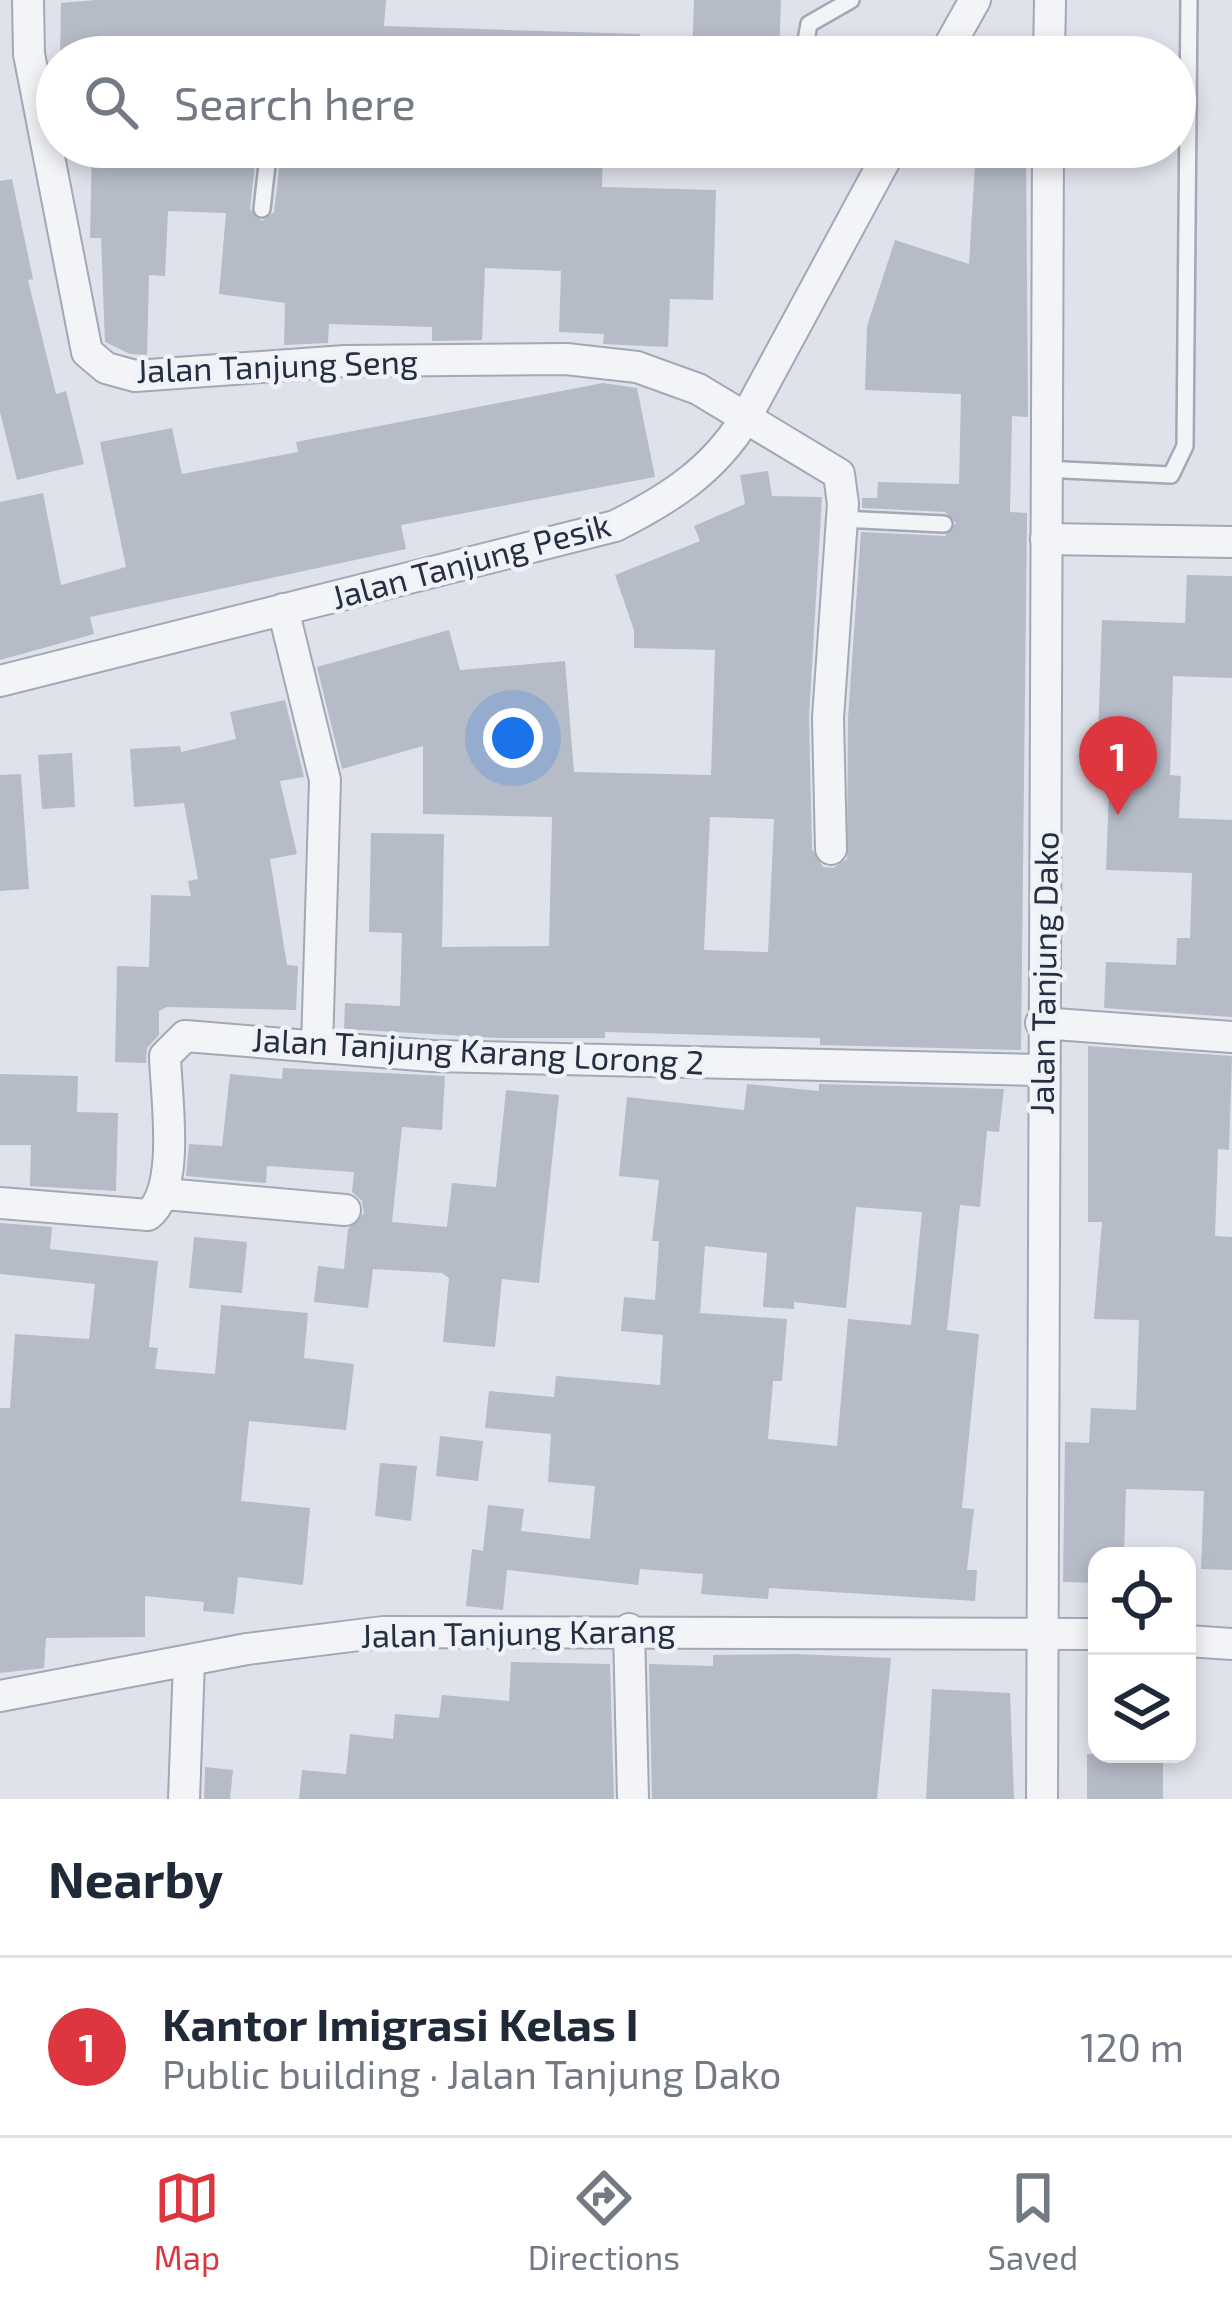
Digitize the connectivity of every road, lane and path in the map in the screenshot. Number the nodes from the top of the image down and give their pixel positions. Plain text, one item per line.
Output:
1 (28, 0) edge
2 (851, 0) edge
3 (975, 0) edge
4 (1049, 0) edge
5 (1190, 0) edge
6 (807, 36) edge
7 (955, 36) edge
8 (1049, 36) edge
9 (1190, 36) edge
10 (36, 96) edge
11 (48, 168) edge
12 (267, 168) edge
13 (881, 168) edge
14 (1048, 168) edge
15 (1188, 168) edge
16 (262, 209) dead end
17 (745, 419) junction
18 (1043, 469) junction
19 (841, 519) junction
20 (944, 524) dead end
21 (1046, 539) junction
22 (1232, 542) edge
23 (283, 609) junction
24 (0, 680) edge
25 (831, 849) dead end
26 (1041, 1023) junction
27 (1232, 1037) edge
28 (317, 1047) junction
29 (1041, 1070) junction
30 (165, 1194) junction
31 (0, 1203) edge
32 (345, 1210) dead end
33 (629, 1629) junction
34 (1041, 1630) junction
35 (1088, 1633) edge
36 (1196, 1642) edge
37 (1232, 1644) edge
38 (189, 1661) junction
39 (0, 1696) edge
40 (184, 1799) edge
41 (633, 1799) edge
42 (1042, 1799) edge

1 - 10 street, Jalan Tanjung Seng
2 - 6 lane
3 - 7 street
4 - 8 street
5 - 9 lane
11 - 17 street, Jalan Tanjung Seng
12 - 16 lane
13 - 17 street, Jalan Tanjung Pesik
14 - 18 street, Jalan Tanjung Dako
15 - 18 lane
17 - 19 street, Jalan Tanjung Seng
17 - 23 street, Jalan Tanjung Pesik
18 - 21 street, Jalan Tanjung Dako
19 - 20 lane
19 - 25 street
21 - 22 street
21 - 26 street, Jalan Tanjung Dako
23 - 24 street, Jalan Tanjung Pesik
23 - 28 street
26 - 27 street
26 - 29 street, Jalan Tanjung Dako
28 - 29 street, Jalan Tanjung Karang Lorong 2
28 - 30 street, Jalan Tanjung Karang Lorong 2
29 - 34 street, Jalan Tanjung Dako
30 - 31 street
30 - 32 street
33 - 34 street, Jalan Tanjung Karang
33 - 38 street, Jalan Tanjung Karang
33 - 41 street
34 - 35 street, Jalan Tanjung Karang
34 - 42 street, Jalan Tanjung Dako
36 - 37 street
38 - 39 street, Jalan Tanjung Karang
38 - 40 street

